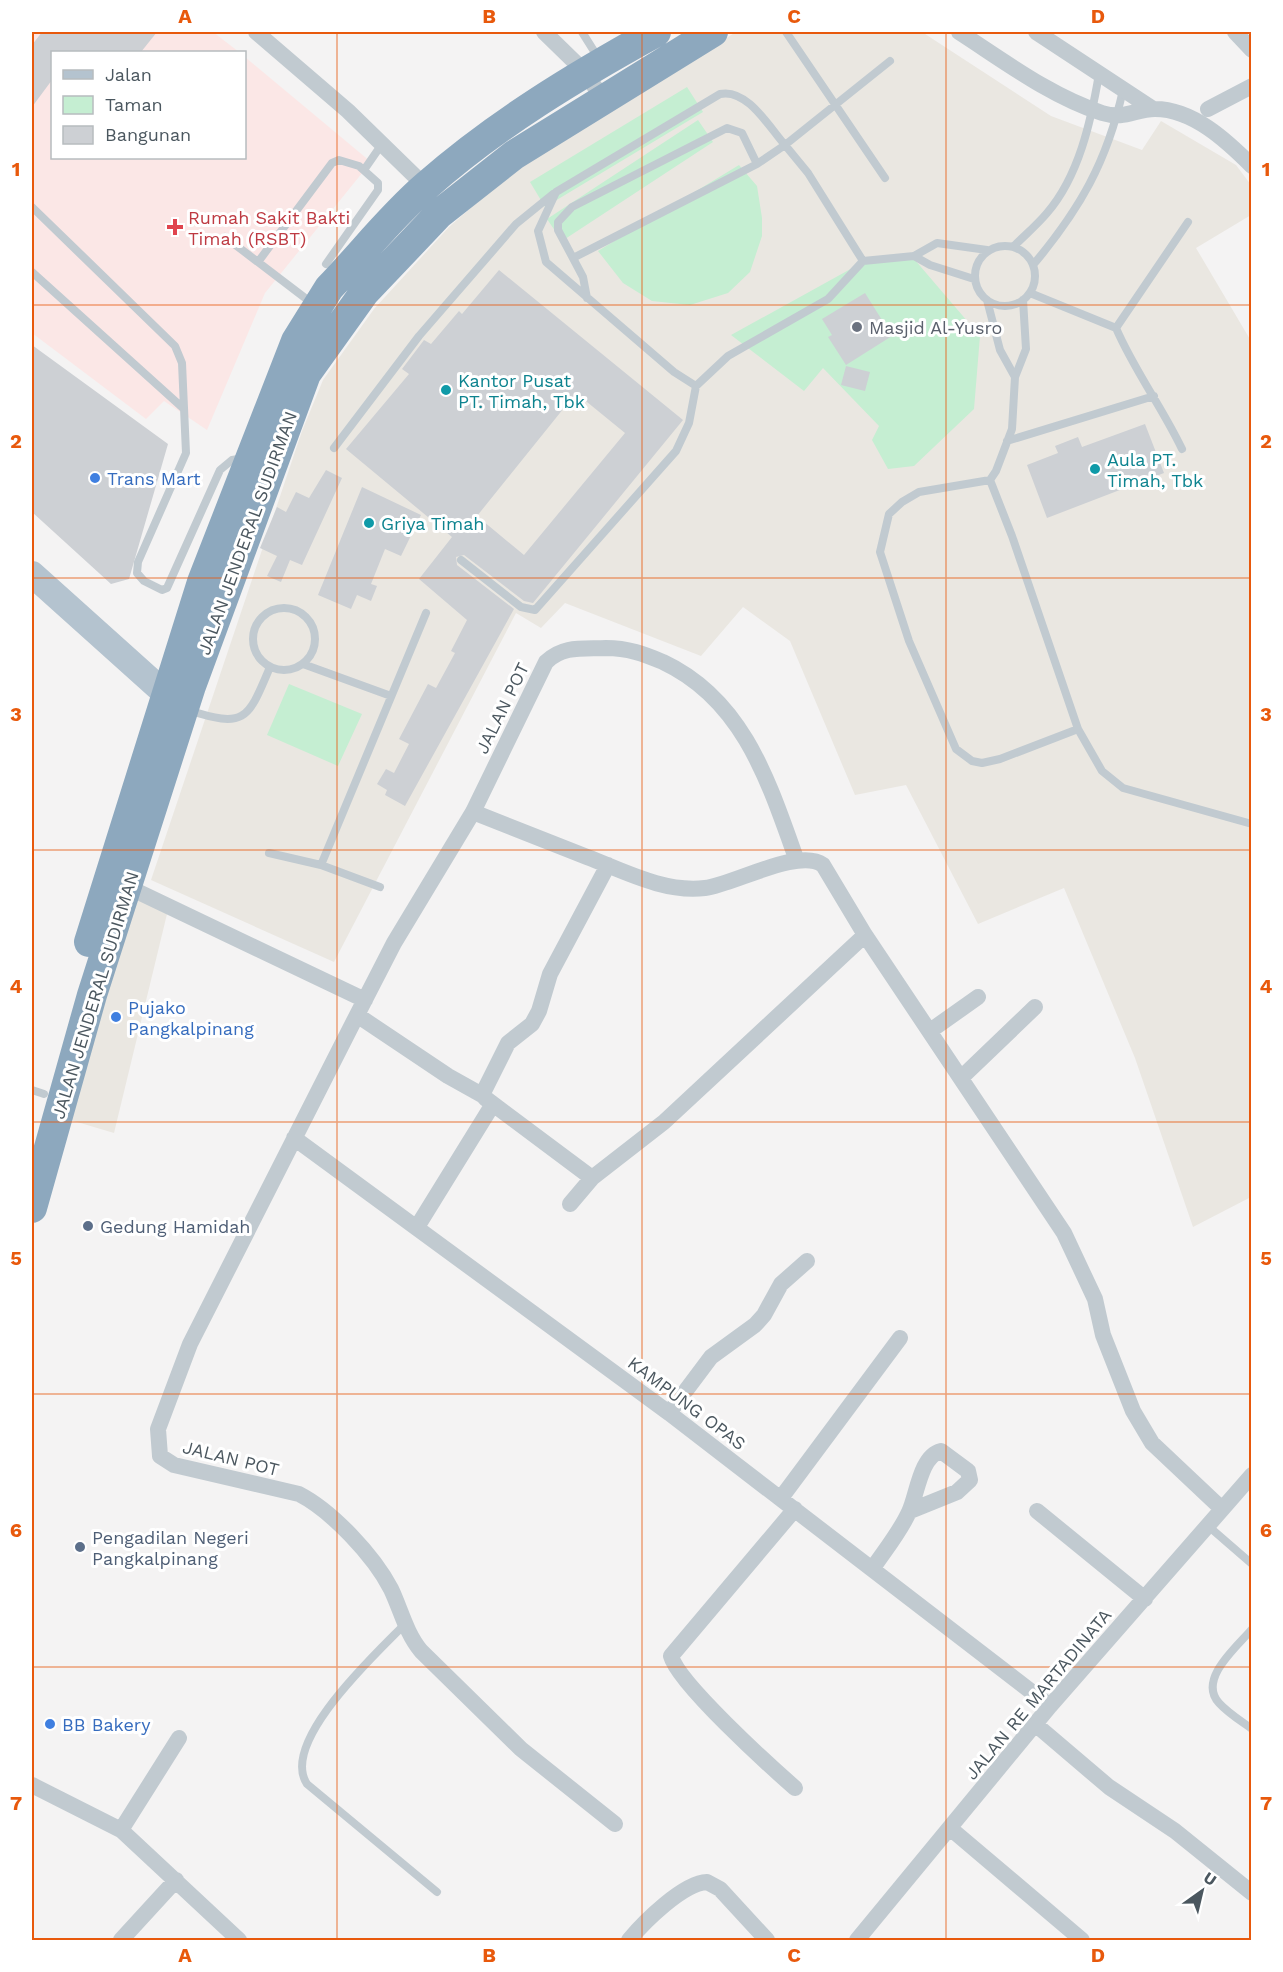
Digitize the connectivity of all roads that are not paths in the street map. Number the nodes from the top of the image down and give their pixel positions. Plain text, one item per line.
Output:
1 (256, 32) edge
2 (544, 32) edge
3 (582, 32) edge
4 (713, 32) edge
5 (786, 32) edge
6 (959, 32) edge
7 (1036, 32) edge
8 (1235, 32) edge
9 (638, 38) edge
10 (1251, 50) edge
11 (890, 61) dead end
12 (592, 67) junction
13 (1099, 74) junction
14 (1251, 86) edge
15 (1123, 90) junction
16 (603, 99) junction
17 (836, 105) junction
18 (1153, 109) junction
19 (1093, 110) junction
20 (1208, 110) dead end
21 (1117, 116) junction
22 (382, 144) junction
23 (785, 145) junction
24 (757, 164) junction
25 (1251, 166) edge
26 (364, 170) junction
27 (885, 178) dead end
28 (425, 186) junction
29 (556, 192) junction
30 (32, 207) edge
31 (1188, 222) dead end
32 (225, 237) dead end
33 (1014, 246) junction
34 (987, 250) junction
35 (914, 256) junction
36 (573, 258) junction
37 (863, 261) junction
38 (258, 262) junction
39 (327, 264) dead end
40 (1033, 265) junction
41 (32, 272) edge
42 (974, 279) junction
43 (1026, 297) junction
44 (587, 298) junction
45 (987, 300) junction
46 (316, 306) junction
47 (1116, 328) junction
48 (1015, 377) junction
49 (696, 386) junction
50 (1154, 396) junction
51 (184, 409) junction
52 (1007, 441) junction
53 (334, 448) dead end
54 (1182, 449) dead end
55 (250, 457) junction
56 (990, 480) junction
57 (461, 560) dead end
58 (32, 574) edge
59 (426, 613) dead end
60 (303, 664) junction
61 (270, 667) junction
62 (391, 696) junction
63 (175, 701) junction
64 (1078, 729) junction
65 (473, 812) junction
66 (1251, 824) edge
67 (269, 854) dead end
68 (797, 861) junction
69 (321, 865) junction
70 (608, 865) junction
71 (128, 887) junction
72 (380, 887) dead end
73 (866, 935) junction
74 (978, 997) dead end
75 (361, 1007) junction
76 (1035, 1007) dead end
77 (930, 1031) junction
78 (961, 1078) junction
79 (46, 1096) edge
80 (488, 1100) junction
81 (32, 1132) edge
82 (294, 1138) junction
83 (592, 1178) junction
84 (570, 1204) dead end
85 (32, 1208) edge
86 (417, 1227) junction
87 (807, 1261) dead end
88 (900, 1338) dead end
89 (669, 1413) junction
90 (1251, 1475) edge
91 (780, 1498) junction
92 (795, 1509) junction
93 (1222, 1509) junction
94 (910, 1511) dead end
95 (1038, 1511) dead end
96 (1206, 1525) junction
97 (1251, 1564) edge
98 (873, 1569) junction
99 (1145, 1599) junction
100 (406, 1624) junction
101 (1251, 1629) edge
102 (1050, 1706) junction
103 (1035, 1724) junction
104 (1251, 1729) edge
105 (179, 1738) dead end
106 (32, 1785) edge
107 (795, 1788) dead end
108 (615, 1824) dead end
109 (951, 1829) junction
110 (121, 1830) junction
111 (176, 1880) junction
112 (437, 1892) dead end
113 (1251, 1893) edge
114 (121, 1941) edge
115 (239, 1941) edge
116 (628, 1941) edge
117 (767, 1941) edge
118 (857, 1941) edge
119 (1082, 1941) edge

1 - 22 street
2 - 12 street
3 - 12 lane
4 - 16 highway, JALAN JENDERAL SUDIRMAN
5 - 17 lane
6 - 19 street
7 - 13 street
8 - 10 street
9 - 12 highway, JALAN JENDERAL SUDIRMAN
11 - 17 lane
12 - 16 street
12 - 28 highway, JALAN JENDERAL SUDIRMAN
13 - 15 street
13 - 19 lane
14 - 20 street
15 - 18 street
15 - 21 lane
16 - 63 highway, JALAN JENDERAL SUDIRMAN
17 - 23 lane
17 - 27 lane
18 - 21 street
18 - 25 street
19 - 21 street
19 - 33 lane
21 - 40 lane
22 - 26 lane
22 - 28 street
23 - 24 lane
23 - 29 lane
23 - 37 lane
24 - 36 lane
24 - 36 lane
26 - 38 lane
26 - 39 lane
28 - 46 highway, JALAN JENDERAL SUDIRMAN
29 - 44 lane
29 - 53 lane
30 - 51 lane
31 - 47 lane
32 - 38 lane
33 - 34 lane
33 - 40 lane
34 - 35 lane
34 - 42 lane
35 - 37 lane
35 - 42 lane
36 - 44 lane
37 - 49 lane
38 - 46 lane
40 - 43 lane
41 - 51 lane
42 - 45 lane
43 - 45 lane
43 - 47 lane
43 - 48 lane
44 - 49 lane
45 - 48 lane
46 - 55 highway, JALAN JENDERAL SUDIRMAN
47 - 50 lane
48 - 52 lane
49 - 57 lane
50 - 52 lane
50 - 54 lane
51 - 55 lane
52 - 56 lane
55 - 63 highway, JALAN JENDERAL SUDIRMAN
56 - 64 lane
56 - 64 lane
58 - 63 main road
59 - 62 lane
60 - 61 lane
60 - 61 lane
60 - 62 lane
61 - 63 lane
62 - 69 lane
63 - 71 highway, JALAN JENDERAL SUDIRMAN
63 - 79 highway, JALAN JENDERAL SUDIRMAN
64 - 66 lane
65 - 68 street, JALAN POT
65 - 70 street
65 - 75 street, JALAN POT
67 - 69 lane
68 - 70 street
68 - 73 street
69 - 72 lane
70 - 80 street
71 - 75 street
71 - 79 highway, JALAN JENDERAL SUDIRMAN
73 - 77 street
73 - 83 street
74 - 77 street
75 - 80 street
75 - 82 street, JALAN POT
76 - 78 street
77 - 78 street
78 - 93 street
79 - 81 highway, JALAN JENDERAL SUDIRMAN
79 - 85 highway, JALAN JENDERAL SUDIRMAN
80 - 83 street
80 - 86 street
82 - 86 street, KAMPUNG OPAS
82 - 100 street, JALAN POT
83 - 84 street
86 - 89 street, KAMPUNG OPAS
87 - 89 street
88 - 91 street
89 - 91 street, KAMPUNG OPAS
90 - 93 street, JALAN RE MARTADINATA
91 - 92 street, KAMPUNG OPAS
92 - 98 street, KAMPUNG OPAS
92 - 107 street
93 - 96 street, JALAN RE MARTADINATA
94 - 98 street
95 - 99 street
96 - 97 lane
96 - 99 street, JALAN RE MARTADINATA
98 - 102 street, KAMPUNG OPAS
99 - 102 street, JALAN RE MARTADINATA
100 - 108 street, JALAN POT
100 - 112 lane
101 - 104 lane
102 - 103 street, JALAN RE MARTADINATA
103 - 109 street, JALAN RE MARTADINATA
103 - 113 street
105 - 110 street
106 - 110 street
109 - 118 street, JALAN RE MARTADINATA
109 - 119 street
110 - 111 street
111 - 114 street
111 - 115 street
116 - 117 street

